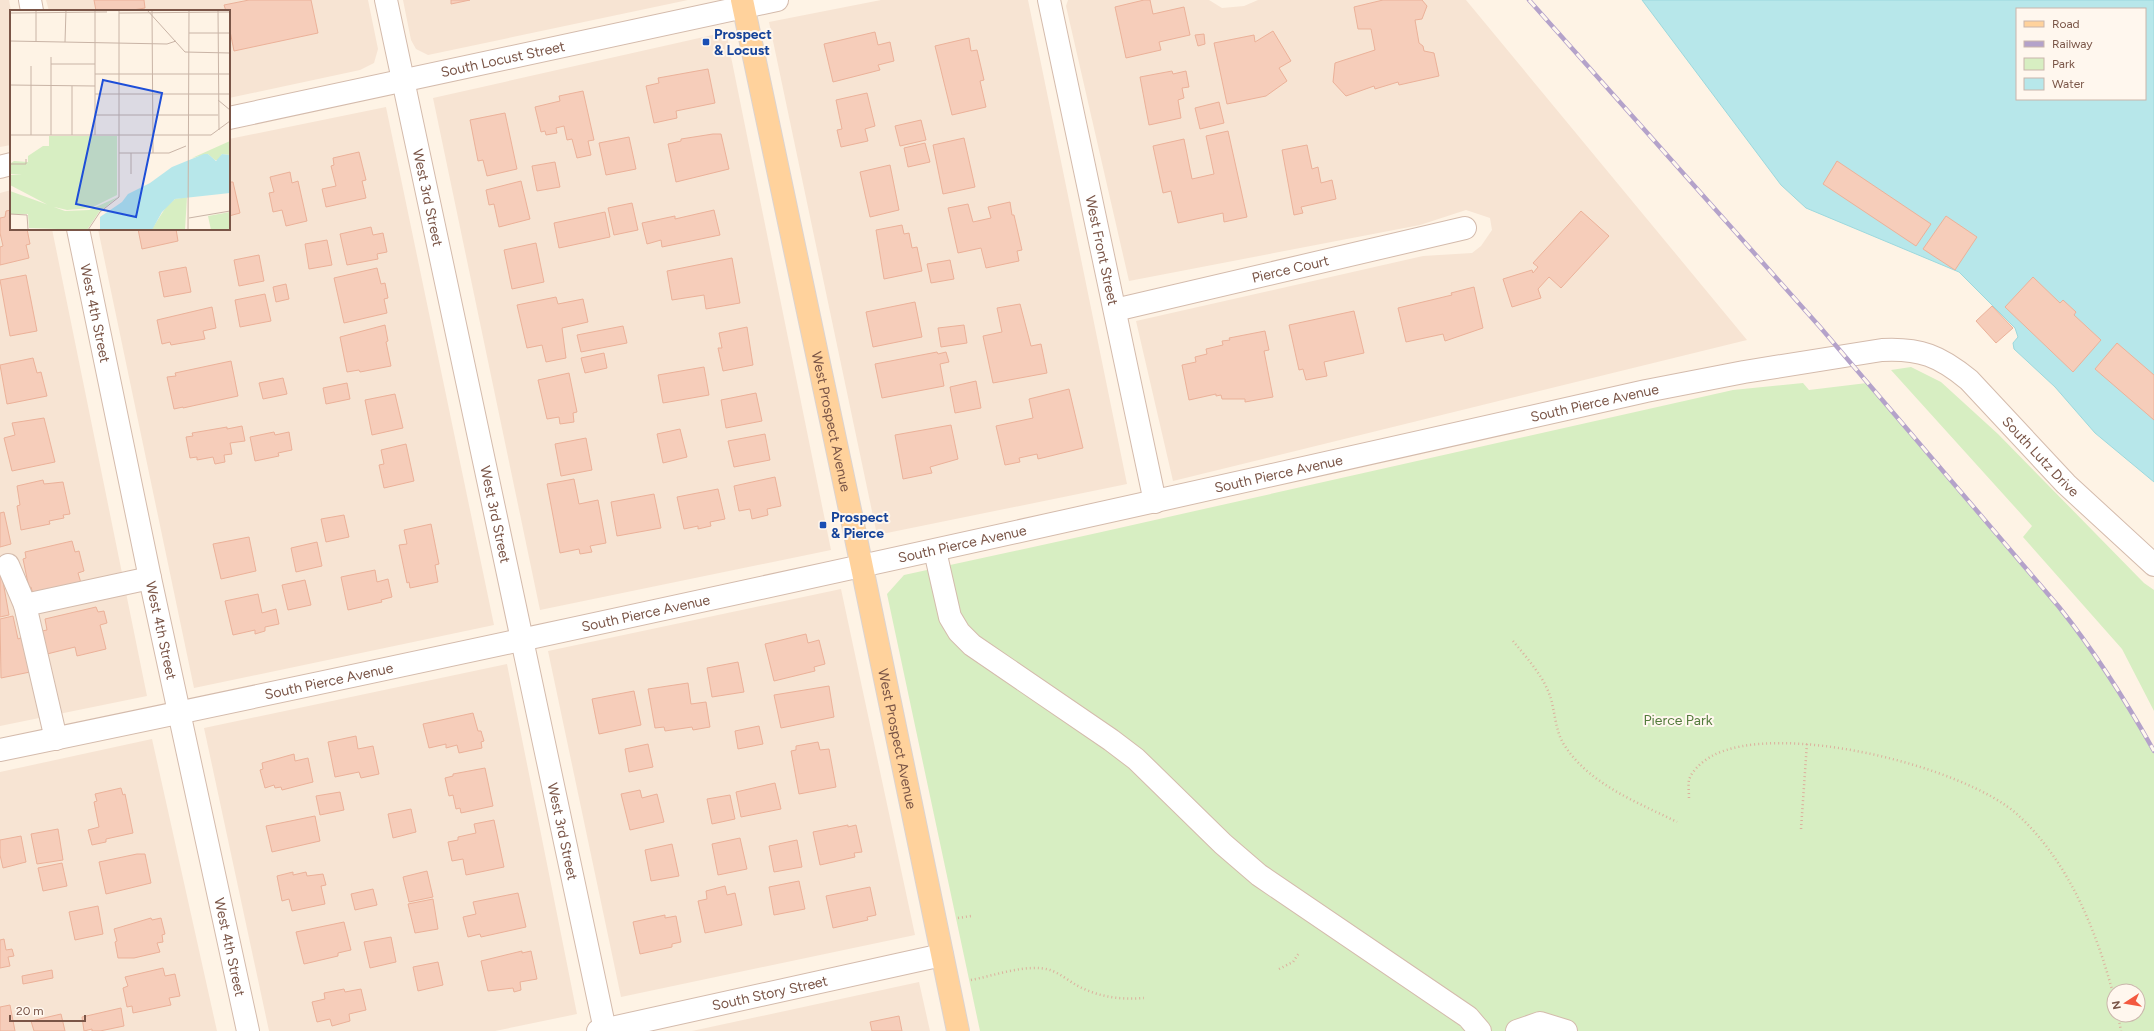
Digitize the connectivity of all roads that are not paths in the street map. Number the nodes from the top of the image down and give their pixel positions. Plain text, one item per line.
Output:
1 (30, 0) edge
2 (386, 0) edge
3 (777, 0) edge
4 (1049, 0) edge
5 (743, 4) edge
6 (32, 10) edge
7 (403, 81) junction
8 (230, 118) edge
9 (10, 164) edge
10 (0, 167) edge
11 (1465, 228) dead end
12 (78, 230) edge
13 (1115, 310) junction
14 (1925, 352) joint
15 (1154, 502) junction
16 (935, 551) junction
17 (8, 565) dead end
18 (2154, 565) edge
19 (862, 566) junction
20 (150, 578) junction
21 (25, 605) junction
22 (522, 640) junction
23 (179, 713) junction
24 (56, 738) junction
25 (0, 750) edge
26 (942, 955) junction
27 (601, 1030) edge
28 (248, 1031) edge
29 (958, 1031) edge
30 (1480, 1031) edge
31 (1517, 1031) edge
32 (1566, 1031) edge

1 - 6 street
2 - 7 street, West 3rd Street
3 - 5 street, South Locust Street
4 - 13 street, West Front Street
5 - 7 street, South Locust Street
5 - 19 main road, West Prospect Avenue
7 - 8 street, South Locust Street
7 - 22 street, West 3rd Street
9 - 10 street
11 - 13 street, Pierce Court
12 - 20 street, West 4th Street
13 - 15 street, West Front Street
14 - 15 street, South Pierce Avenue
14 - 18 street, South Lutz Drive
15 - 16 street, South Pierce Avenue
16 - 19 street, South Pierce Avenue
16 - 30 street
17 - 21 street
19 - 22 street, South Pierce Avenue
19 - 26 main road, West Prospect Avenue
20 - 21 street
20 - 23 street, West 4th Street
21 - 24 street
22 - 23 street, South Pierce Avenue
22 - 27 street, West 3rd Street
23 - 24 street, South Pierce Avenue
23 - 28 street, West 4th Street
24 - 25 street, South Pierce Avenue
26 - 27 street, South Story Street
26 - 29 main road, West Prospect Avenue
31 - 32 street

